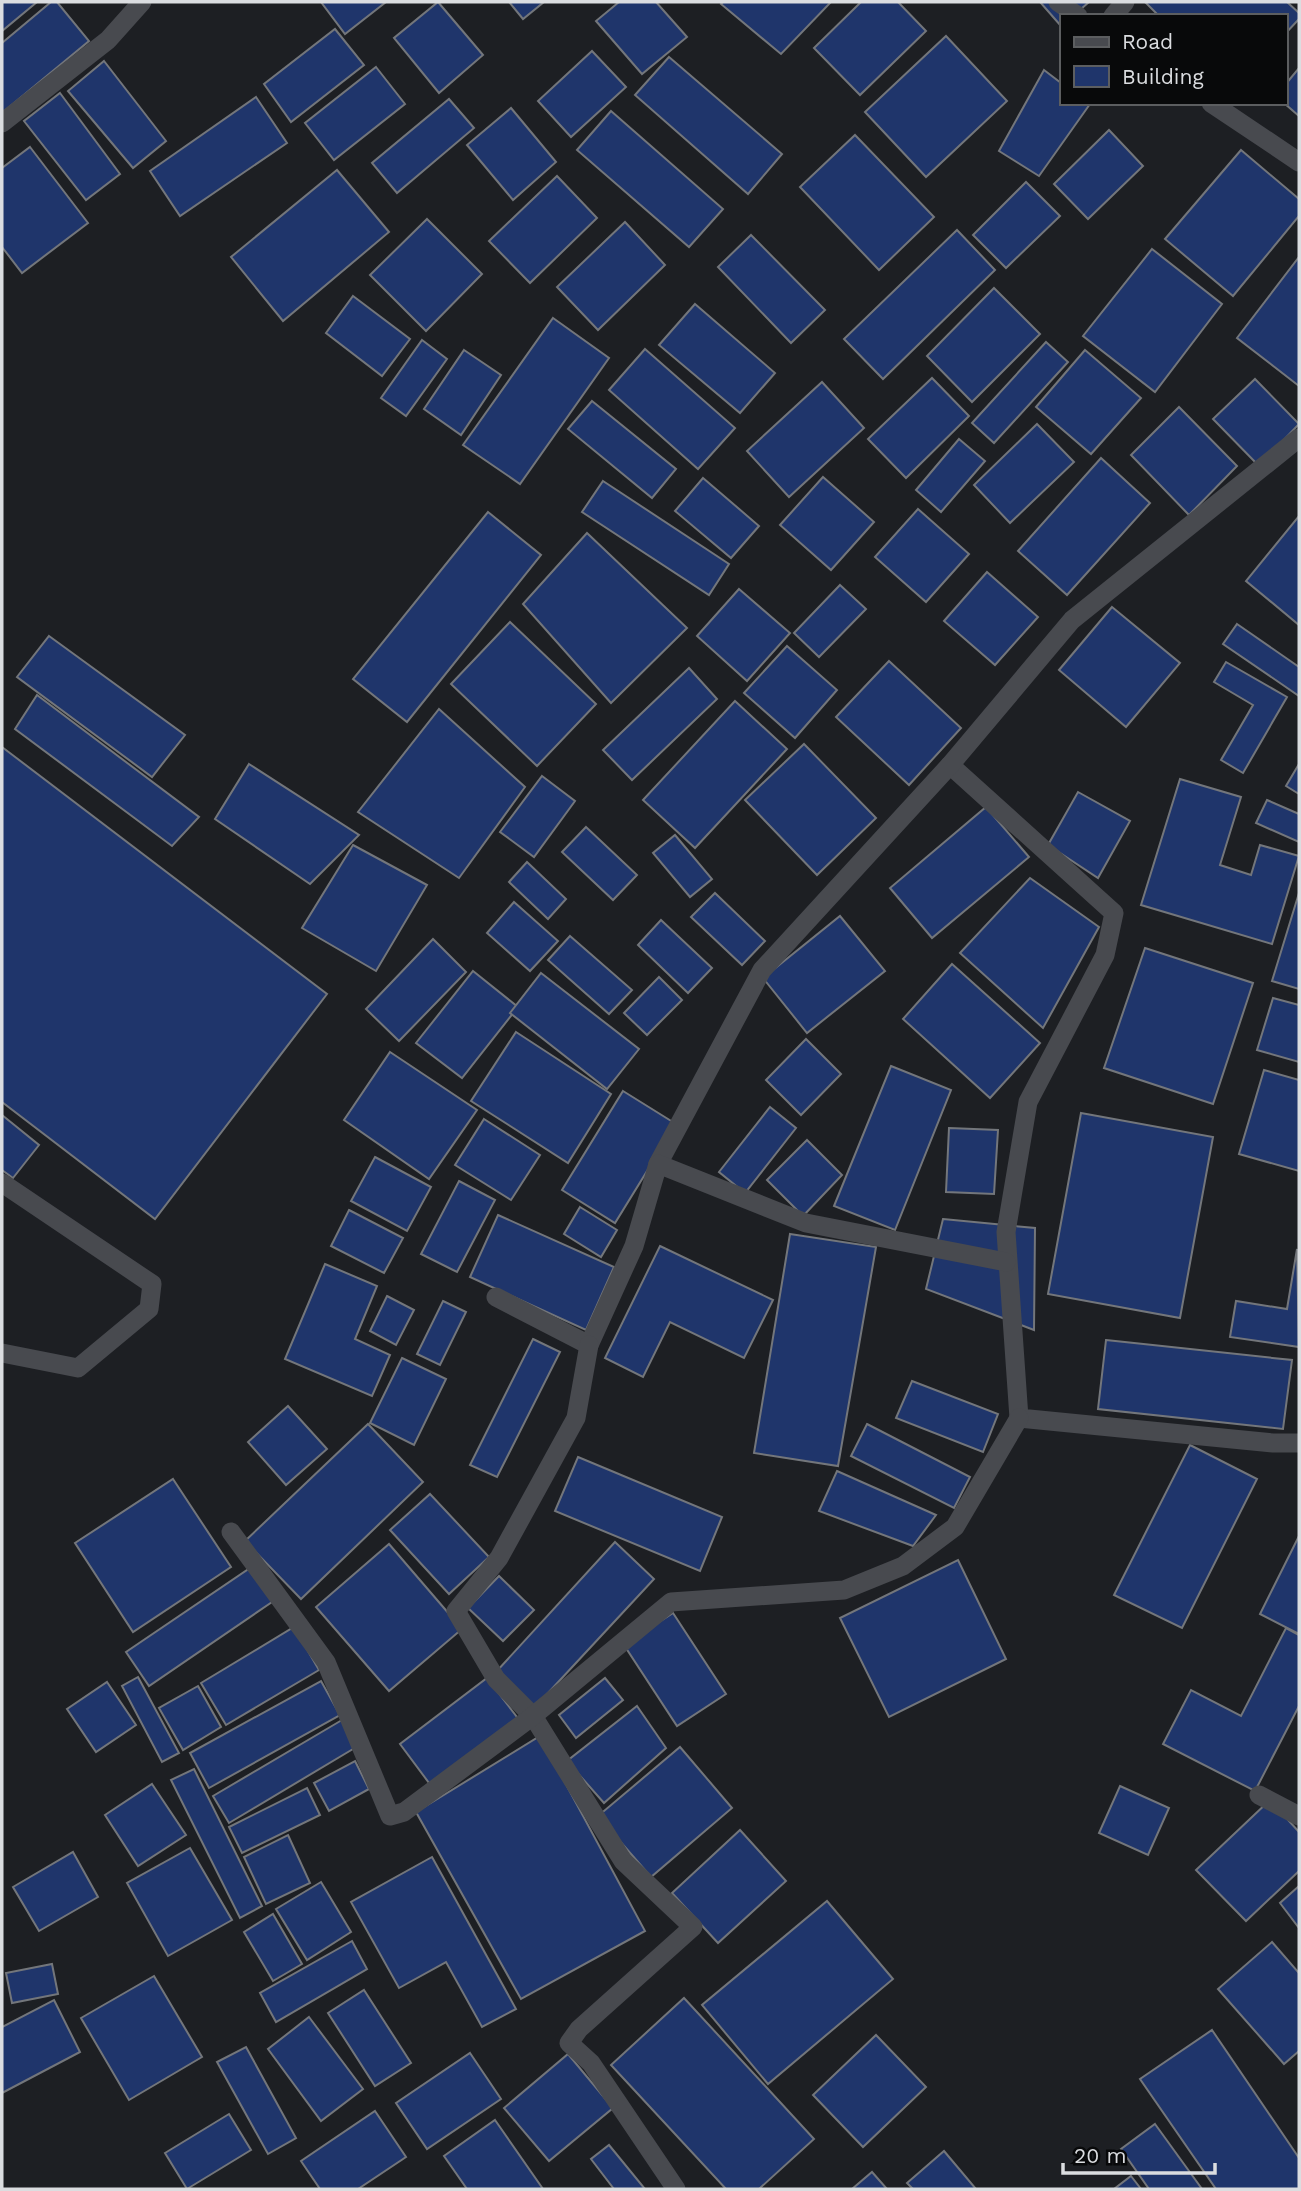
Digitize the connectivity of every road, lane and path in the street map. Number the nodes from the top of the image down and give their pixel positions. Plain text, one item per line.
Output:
1 (142, 2) edge
2 (1058, 2) edge
3 (1075, 14) edge
4 (1214, 105) edge
5 (2, 123) edge
6 (1299, 162) edge
7 (1299, 438) edge
8 (950, 765) junction
9 (657, 1164) junction
10 (2, 1182) edge
11 (1006, 1262) junction
12 (496, 1297) dead end
13 (589, 1345) junction
14 (2, 1353) edge
15 (1018, 1419) junction
16 (1299, 1443) edge
17 (231, 1532) dead end
18 (533, 1716) junction
19 (1259, 1795) dead end
20 (1299, 1816) edge
21 (676, 2189) edge

1 - 5 street
2 - 3 street
4 - 6 street
7 - 8 street
8 - 9 street
8 - 11 street
9 - 11 street
9 - 13 street
10 - 14 street
11 - 15 street
12 - 13 street
13 - 18 street
15 - 16 street
15 - 18 street
17 - 18 street
18 - 21 street
19 - 20 street

